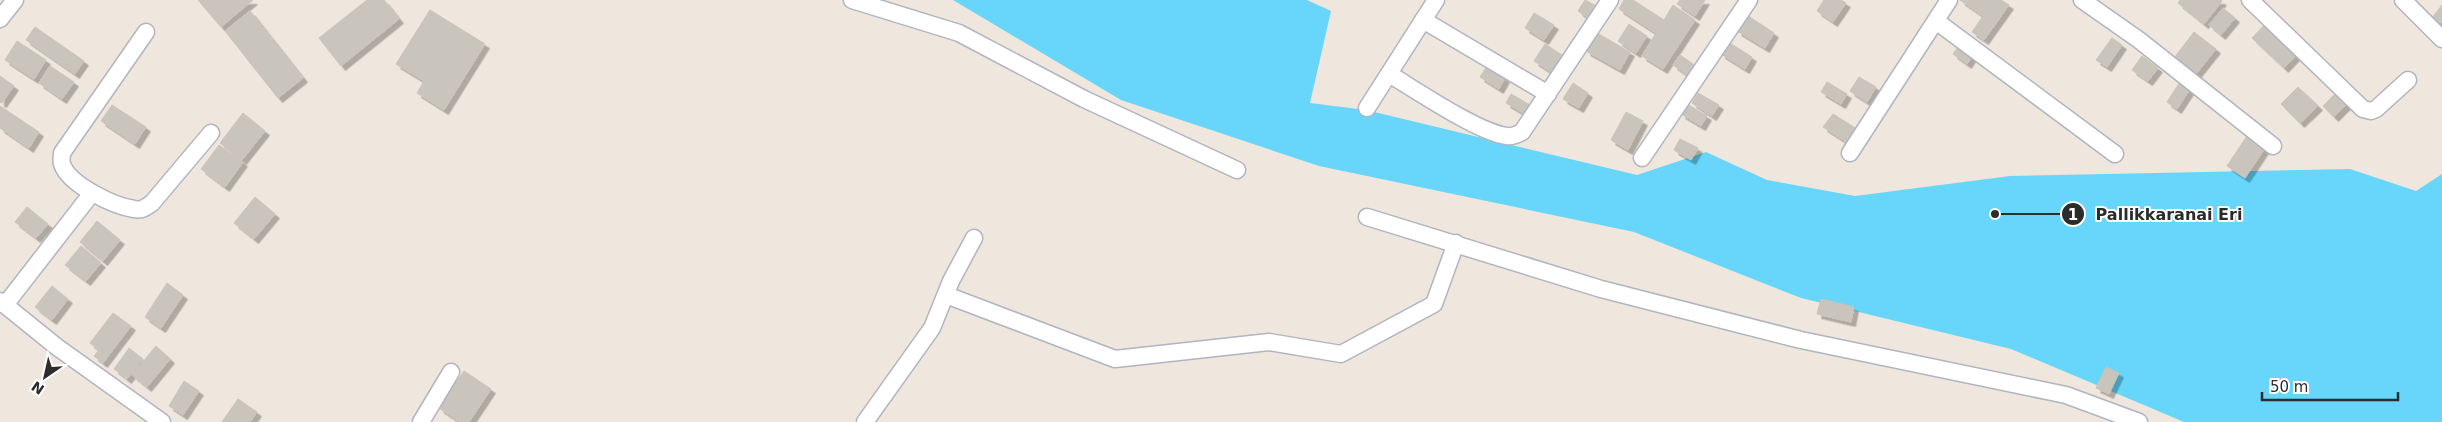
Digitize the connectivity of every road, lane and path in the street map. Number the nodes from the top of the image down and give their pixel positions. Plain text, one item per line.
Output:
1 (14, 0) edge
2 (852, 0) edge
3 (1436, 0) edge
4 (1610, 0) edge
5 (1949, 0) edge
6 (2082, 0) edge
7 (2250, 0) edge
8 (2403, 0) edge
9 (1744, 2) edge
10 (0, 19) edge
11 (1423, 20) junction
12 (1936, 21) junction
13 (146, 32) dead end
14 (2442, 39) edge
15 (1389, 74) junction
16 (2408, 80) dead end
17 (1548, 94) junction
18 (1367, 108) dead end
19 (211, 133) dead end
20 (2273, 146) dead end
21 (1850, 153) dead end
22 (2116, 154) dead end
23 (1642, 158) dead end
24 (1237, 170) dead end
25 (92, 193) junction
26 (1366, 217) dead end
27 (974, 238) dead end
28 (1456, 244) junction
29 (946, 295) junction
30 (2, 303) edge
31 (451, 372) dead end
32 (162, 422) edge
33 (420, 422) edge
34 (865, 422) edge
35 (2139, 422) edge

1 - 10 street
2 - 24 street
3 - 11 street
4 - 17 street
5 - 12 street
6 - 20 street
7 - 16 street
8 - 14 street
9 - 23 street
11 - 15 street
11 - 17 street
12 - 21 street
12 - 22 street
13 - 25 street
15 - 17 street
15 - 18 street
19 - 25 street
25 - 30 street
26 - 28 street
27 - 29 street
28 - 29 street
28 - 35 street
29 - 34 street
30 - 32 street
31 - 33 street

